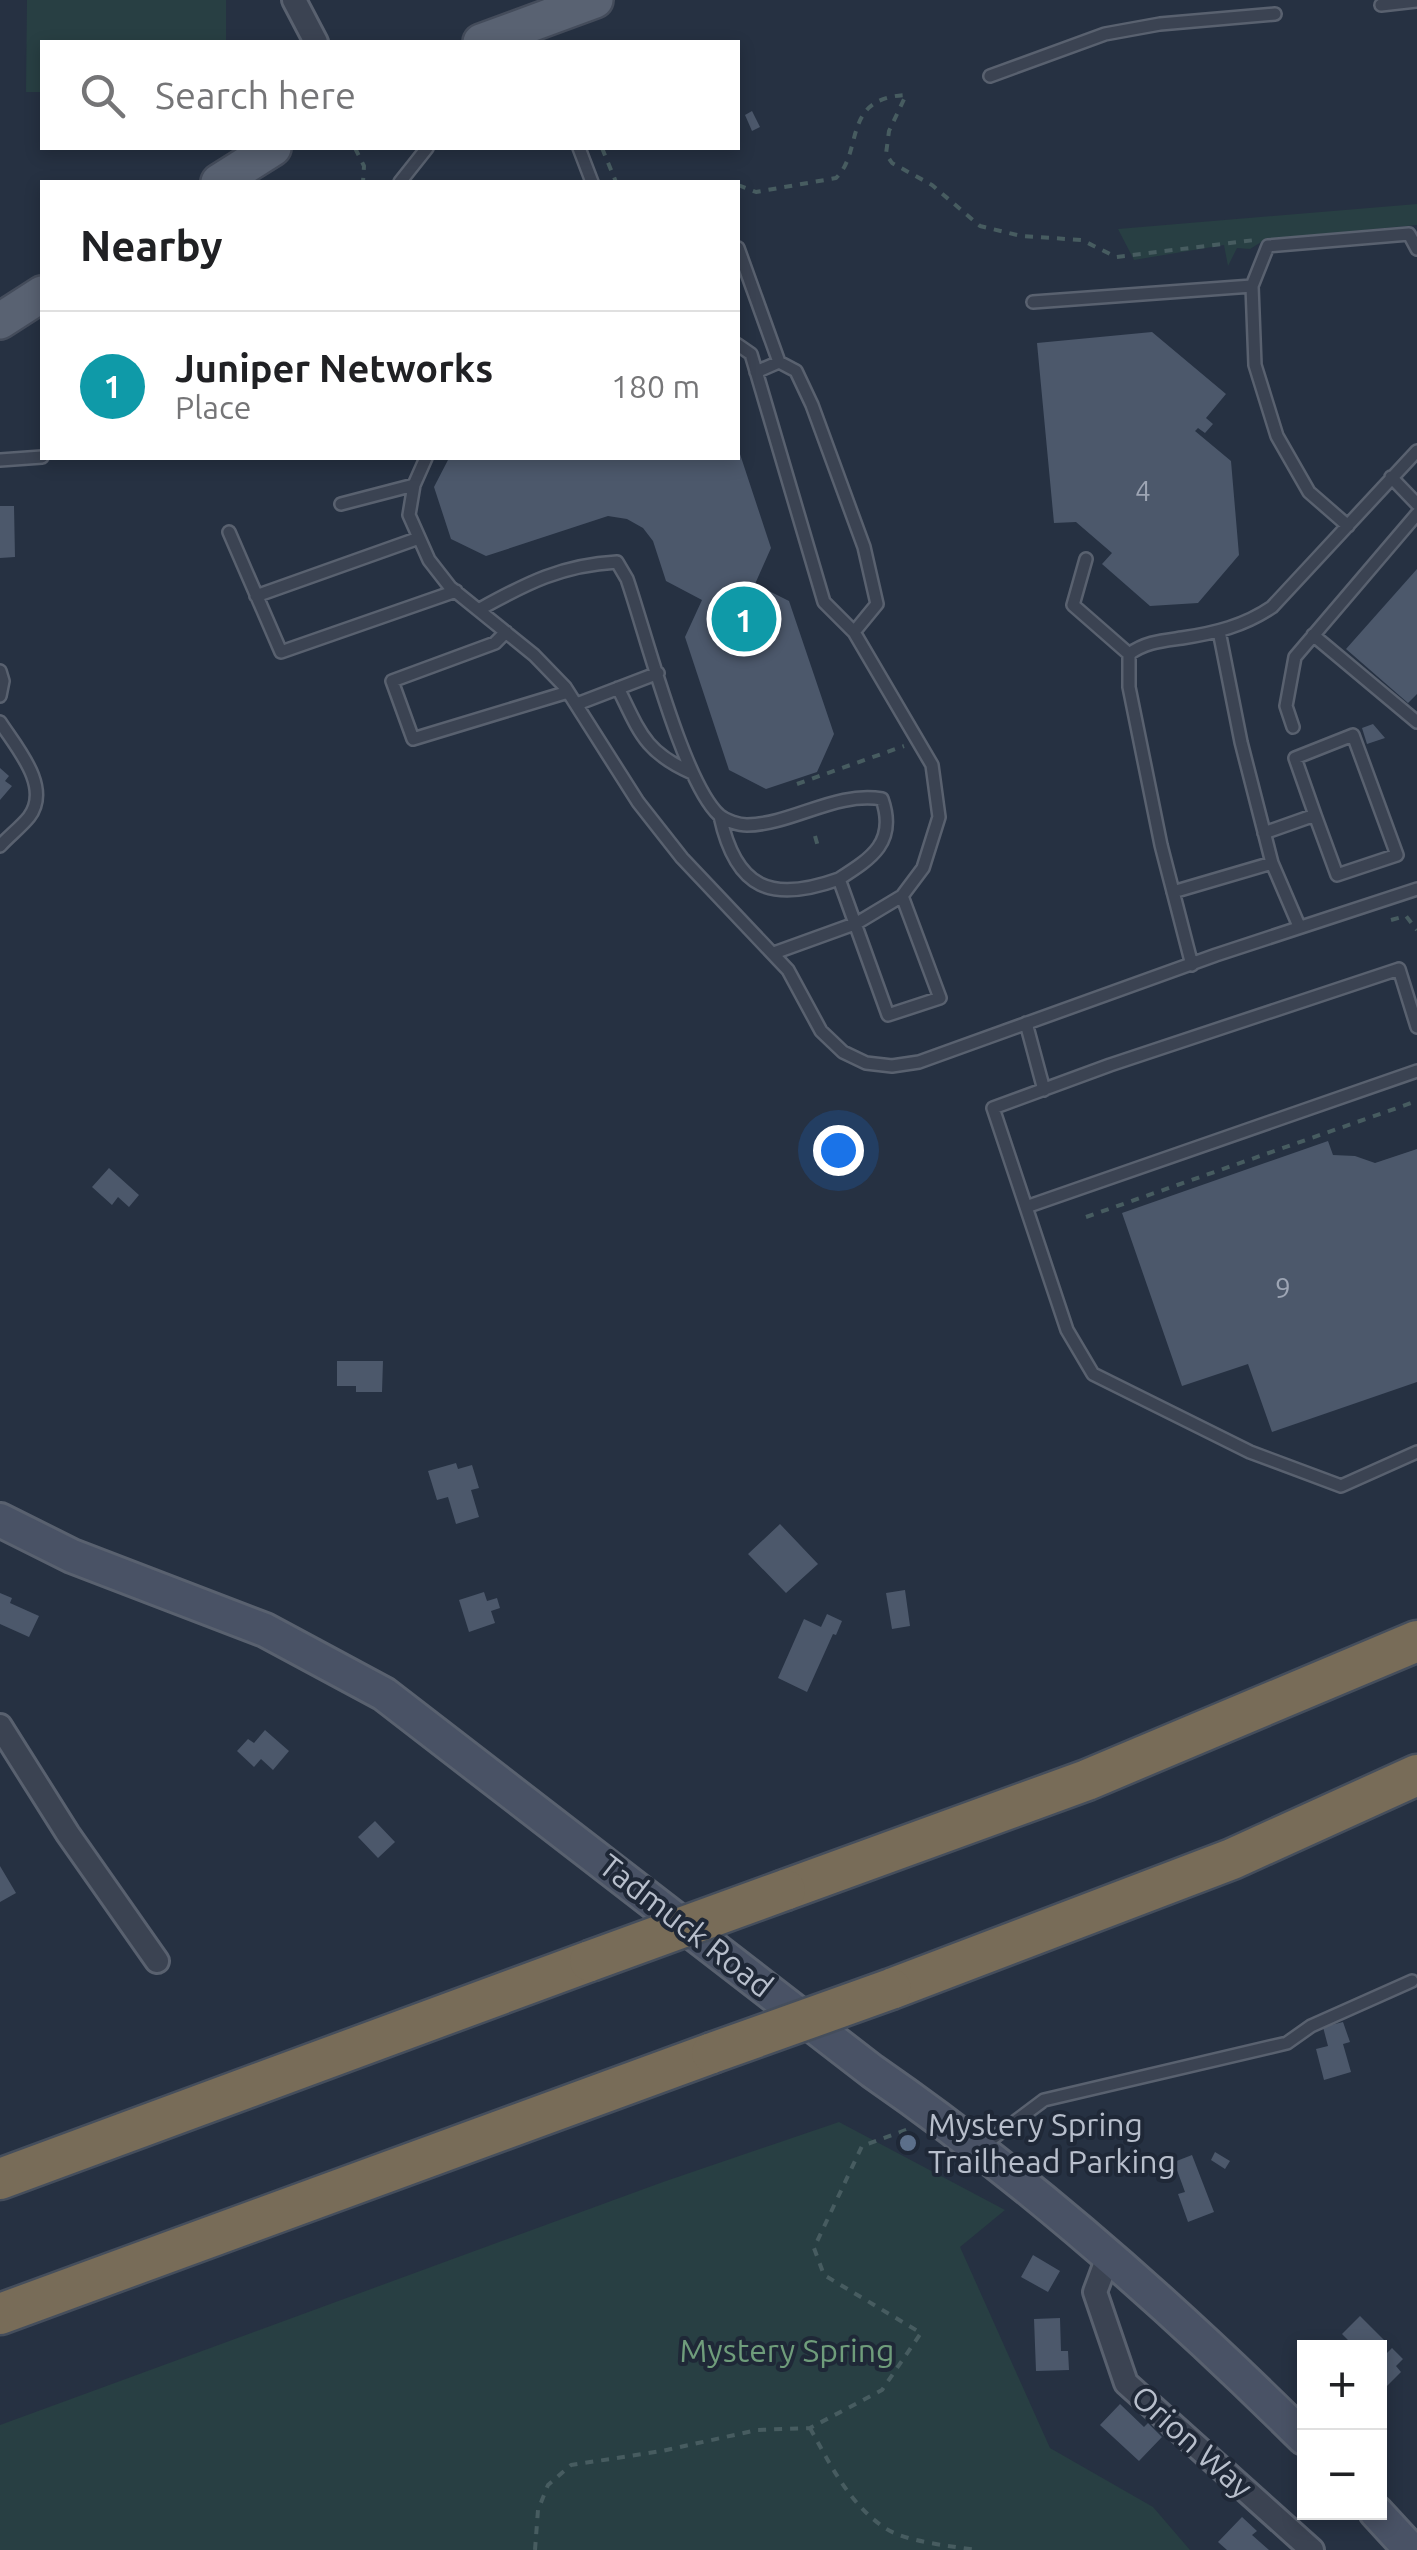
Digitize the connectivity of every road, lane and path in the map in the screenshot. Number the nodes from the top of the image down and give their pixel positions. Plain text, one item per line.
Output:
1 (595, 0) edge
2 (1417, 1) edge
3 (301, 4) edge
4 (1381, 5) dead end
5 (1275, 14) dead end
6 (315, 40) edge
7 (486, 40) edge
8 (990, 76) dead end
9 (270, 150) edge
10 (356, 150) edge
11 (425, 150) edge
12 (580, 150) edge
13 (603, 150) edge
14 (222, 180) edge
15 (363, 180) edge
16 (402, 180) edge
17 (591, 180) edge
18 (615, 180) edge
19 (740, 186) edge
20 (1266, 238) dead end
21 (1417, 249) edge
22 (740, 254) edge
23 (1252, 286) junction
24 (40, 295) edge
25 (1033, 302) dead end
26 (0, 321) edge
27 (740, 346) edge
28 (779, 362) junction
29 (756, 372) junction
30 (1417, 450) edge
31 (40, 457) edge
32 (0, 460) edge
33 (425, 460) edge
34 (1391, 477) junction
35 (414, 485) junction
36 (341, 504) dead end
37 (1417, 504) edge
38 (1417, 514) edge
39 (1348, 526) junction
40 (228, 532) dead end
41 (418, 538) junction
42 (1086, 559) dead end
43 (456, 591) junction
44 (256, 596) junction
45 (480, 609) junction
46 (1219, 631) junction
47 (506, 632) junction
48 (854, 632) junction
49 (1313, 635) junction
50 (1129, 654) junction
51 (0, 671) edge
52 (658, 673) junction
53 (618, 688) junction
54 (568, 692) junction
55 (0, 696) edge
56 (576, 704) junction
57 (0, 722) edge
58 (1417, 722) edge
59 (1293, 726) dead end
60 (917, 740) junction
61 (692, 773) junction
62 (798, 784) dead end
63 (720, 816) junction
64 (1315, 816) junction
65 (1264, 832) junction
66 (815, 836) dead end
67 (0, 846) edge
68 (820, 850) dead end
69 (1272, 864) junction
70 (840, 879) junction
71 (1417, 890) edge
72 (1173, 892) junction
73 (902, 896) junction
74 (1391, 920) dead end
75 (857, 923) junction
76 (1300, 926) junction
77 (1417, 930) edge
78 (774, 953) junction
79 (1192, 965) junction
80 (1026, 1023) junction
81 (1417, 1028) edge
82 (1417, 1071) edge
83 (1044, 1090) junction
84 (1417, 1101) edge
85 (1026, 1207) junction
86 (1086, 1217) dead end
87 (1417, 1452) edge
88 (0, 1520) edge
89 (1417, 1641) edge
90 (0, 1726) edge
91 (1417, 1775) edge
92 (157, 1961) dead end
93 (1412, 1981) dead end
94 (940, 2118) junction
95 (978, 2149) junction
96 (0, 2178) edge
97 (1108, 2257) junction
98 (0, 2314) edge
99 (810, 2428) junction
100 (1297, 2431) edge
101 (1383, 2520) edge
102 (535, 2550) edge
103 (976, 2550) edge
104 (1312, 2550) edge
105 (1410, 2550) edge

1 - 7 main road
2 - 4 lane
3 - 6 street
5 - 8 lane
9 - 14 main road
10 - 15 path
11 - 16 lane
12 - 17 lane
13 - 18 path
19 - 20 path
21 - 23 lane
22 - 28 lane
23 - 25 lane
23 - 39 lane
24 - 26 main road
27 - 29 lane
28 - 29 lane
28 - 48 lane
29 - 48 lane
30 - 34 lane
31 - 32 lane
33 - 35 lane
34 - 37 lane
34 - 39 lane
35 - 36 lane
35 - 41 lane
38 - 49 lane
39 - 46 lane
40 - 44 lane
41 - 43 lane
41 - 44 lane
42 - 50 lane
43 - 44 lane
43 - 45 lane
45 - 47 lane
45 - 52 lane
46 - 50 lane
46 - 65 lane
47 - 54 lane
47 - 54 lane
48 - 60 lane
49 - 58 lane
49 - 59 lane
50 - 72 lane
51 - 55 lane
52 - 53 lane
52 - 61 lane
53 - 56 lane
53 - 61 lane
54 - 56 lane
56 - 78 lane
57 - 67 lane
60 - 62 path
60 - 73 lane
61 - 63 lane
63 - 70 lane
63 - 70 lane
64 - 64 lane
64 - 65 lane
65 - 69 lane
66 - 68 path
69 - 72 lane
69 - 76 lane
70 - 75 lane
71 - 76 lane
72 - 79 lane
73 - 75 lane
73 - 75 lane
74 - 77 path
75 - 78 lane
76 - 79 lane
78 - 80 lane
79 - 80 lane
80 - 83 lane
81 - 83 lane
82 - 85 lane
83 - 85 lane
84 - 86 path
85 - 87 lane
88 - 94 street, Tadmuck Road
89 - 96 highway, bridge
90 - 92 street
91 - 98 highway, bridge
93 - 95 lane
94 - 95 street, Tadmuck Road
94 - 99 path
95 - 97 street, Tadmuck Road
97 - 100 street, Tadmuck Road
97 - 104 street, Orion Way
99 - 102 path
99 - 103 path
101 - 105 street

